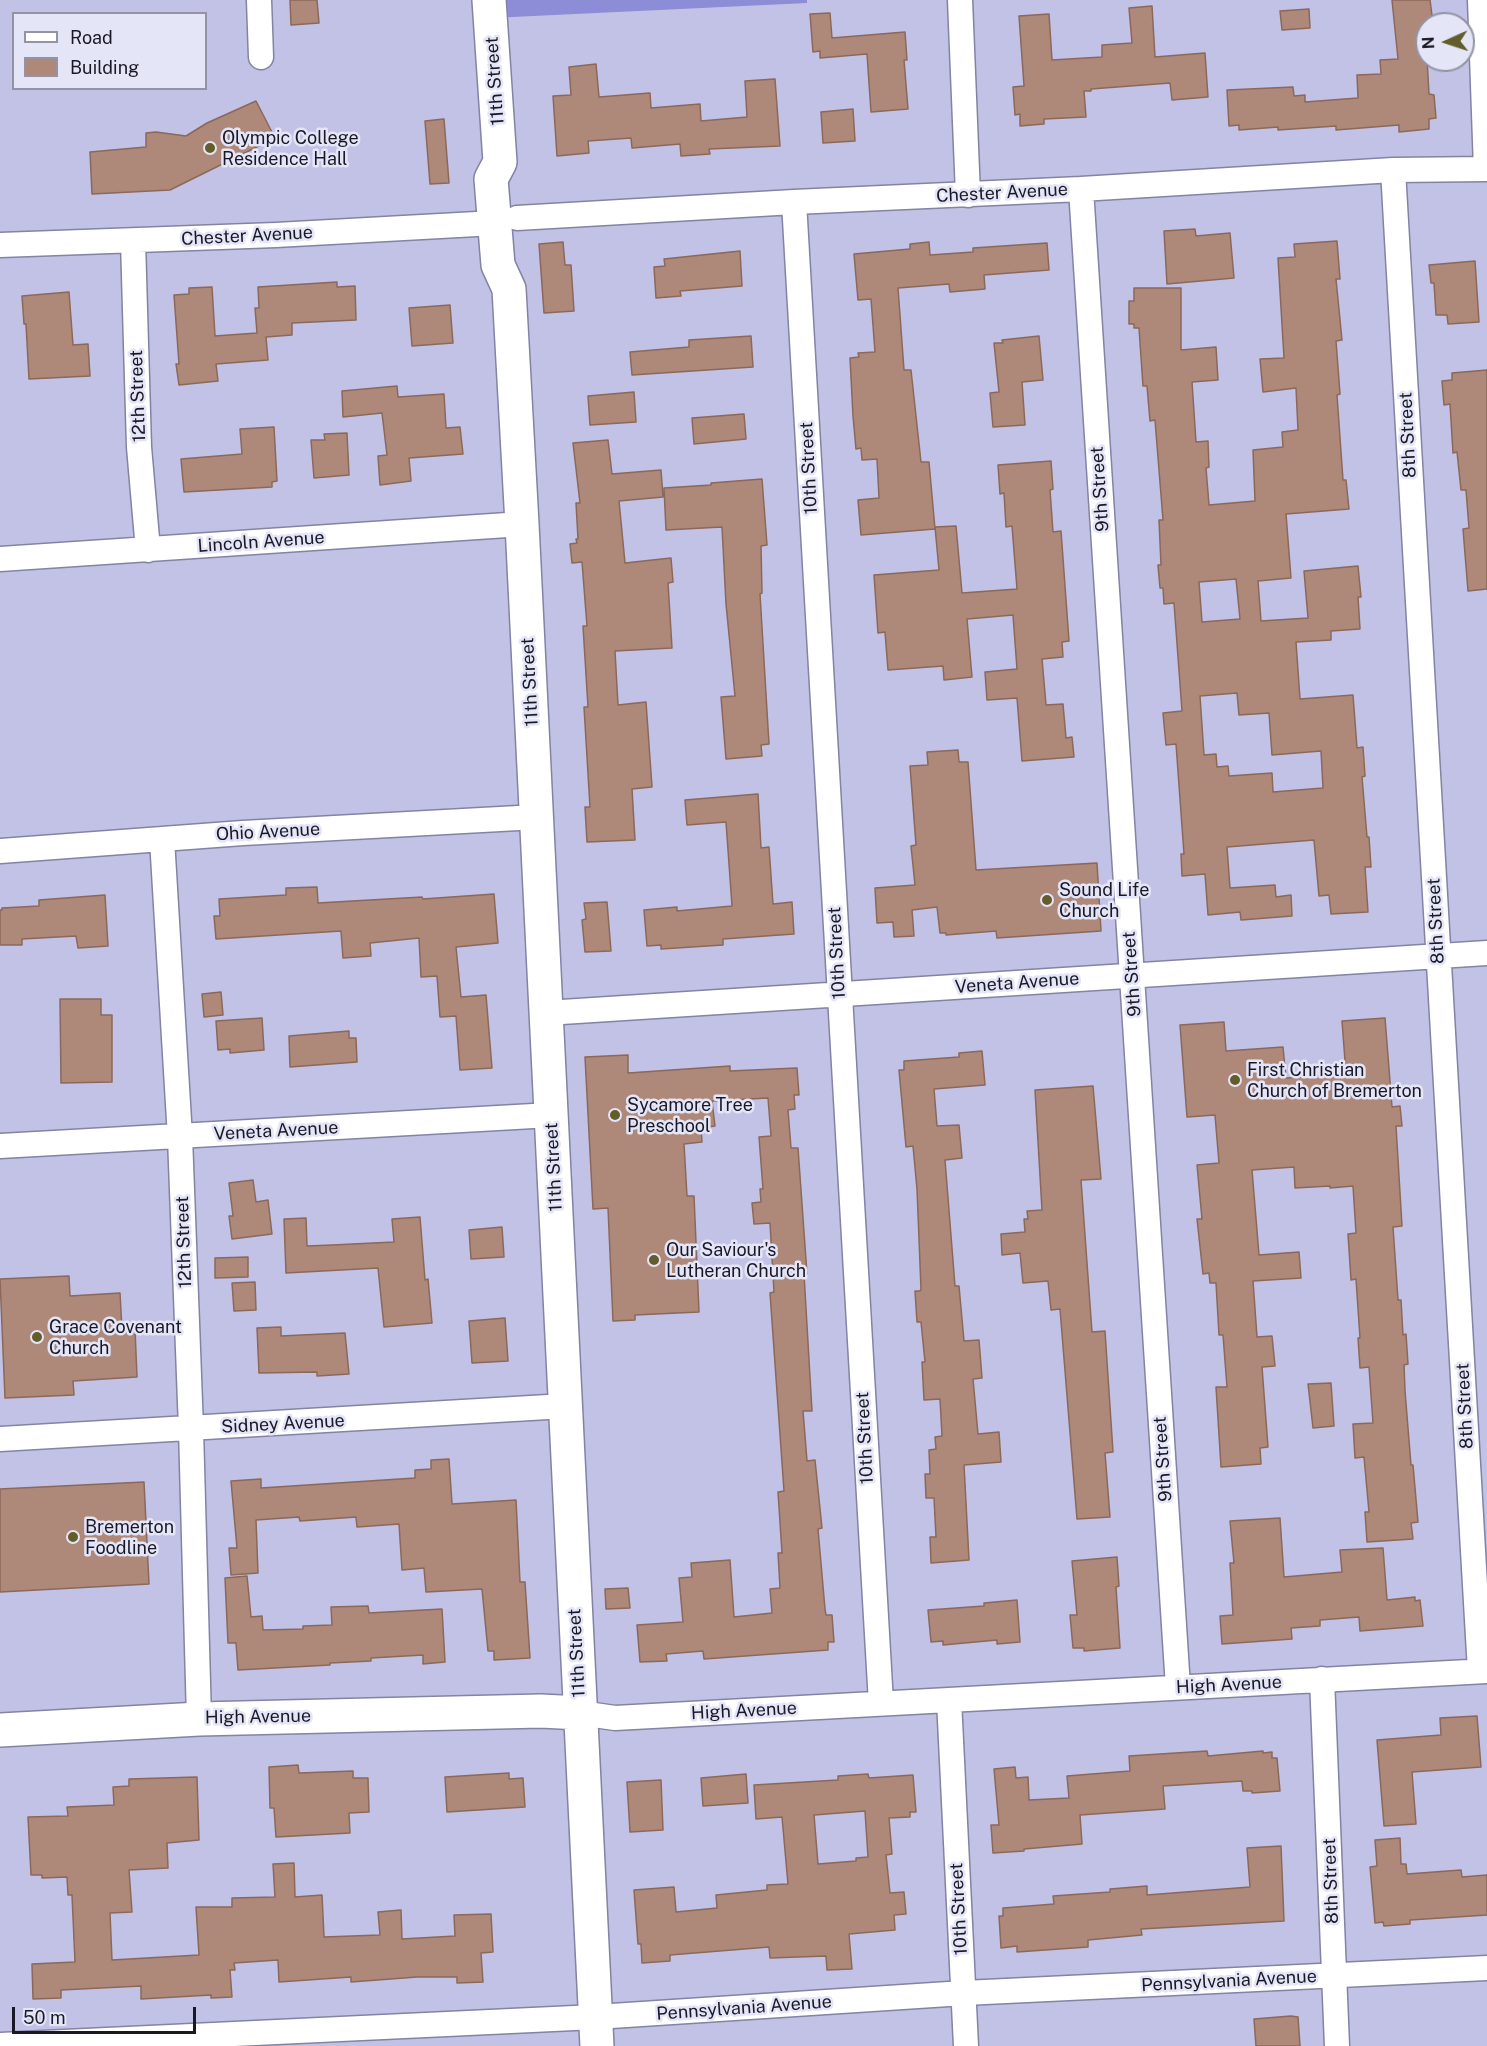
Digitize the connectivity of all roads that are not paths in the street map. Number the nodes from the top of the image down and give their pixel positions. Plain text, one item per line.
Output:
1 (259, 0) edge
2 (489, 0) edge
3 (960, 0) edge
4 (1480, 0) edge
5 (261, 57) dead end
6 (1486, 169) edge
7 (1393, 170) junction
8 (1081, 189) junction
9 (968, 195) junction
10 (794, 202) junction
11 (506, 221) junction
12 (133, 241) junction
13 (0, 245) edge
14 (522, 524) junction
15 (147, 550) junction
16 (0, 559) edge
17 (537, 817) junction
18 (162, 839) junction
19 (0, 850) edge
20 (1487, 953) edge
21 (1439, 956) junction
22 (1132, 976) junction
23 (840, 994) junction
24 (546, 1013) junction
25 (551, 1115) junction
26 (180, 1137) junction
27 (0, 1146) edge
28 (565, 1406) junction
29 (191, 1429) junction
30 (0, 1439) edge
31 (1483, 1671) edge
32 (1322, 1679) junction
33 (1178, 1687) junction
34 (949, 1700) junction
35 (880, 1703) junction
36 (580, 1713) junction
37 (199, 1719) junction
38 (0, 1730) edge
39 (1487, 1968) edge
40 (1335, 1976) junction
41 (964, 1993) junction
42 (596, 2032) edge
43 (0, 2045) edge
44 (966, 2046) edge
45 (1337, 2046) edge

1 - 5 street
2 - 11 main road, 11th Street
3 - 9 street
4 - 6 street
6 - 7 street, Chester Avenue
7 - 8 street, Chester Avenue
7 - 21 street, 8th Street
8 - 9 street, Chester Avenue
8 - 22 street, 9th Street
9 - 10 street, Chester Avenue
10 - 11 street, Chester Avenue
10 - 23 street, 10th Street
11 - 12 street, Chester Avenue
11 - 14 main road, 11th Street
12 - 13 street, Chester Avenue
12 - 15 street, 12th Street
14 - 15 street, Lincoln Avenue
14 - 17 main road, 11th Street
15 - 16 street, Lincoln Avenue
17 - 18 street, Ohio Avenue
17 - 24 main road, 11th Street
18 - 19 street, Ohio Avenue
18 - 26 street, 12th Street
20 - 21 street, Veneta Avenue
21 - 22 street, Veneta Avenue
21 - 31 street, 8th Street
22 - 23 street, Veneta Avenue
22 - 33 street, 9th Street
23 - 24 street, Veneta Avenue
23 - 35 street, 10th Street
24 - 25 main road, 11th Street
25 - 26 street, Veneta Avenue
25 - 28 main road, 11th Street
26 - 27 street, Veneta Avenue
26 - 29 street, 12th Street
28 - 29 street, Sidney Avenue
28 - 36 main road, 11th Street
29 - 30 street, Sidney Avenue
29 - 37 street, 12th Street
31 - 32 street, High Avenue
32 - 33 street, High Avenue
32 - 40 street, 8th Street
33 - 34 street, High Avenue
34 - 35 street, High Avenue
34 - 41 street, 10th Street
35 - 36 street, High Avenue
36 - 37 main road, High Avenue
36 - 42 main road, 11th Street
37 - 38 main road, High Avenue
39 - 40 street, Pennsylvania Avenue
40 - 41 street, Pennsylvania Avenue
40 - 45 street, 8th Street
41 - 42 street, Pennsylvania Avenue
41 - 44 street, 10th Street
42 - 43 street, Pennsylvania Avenue

